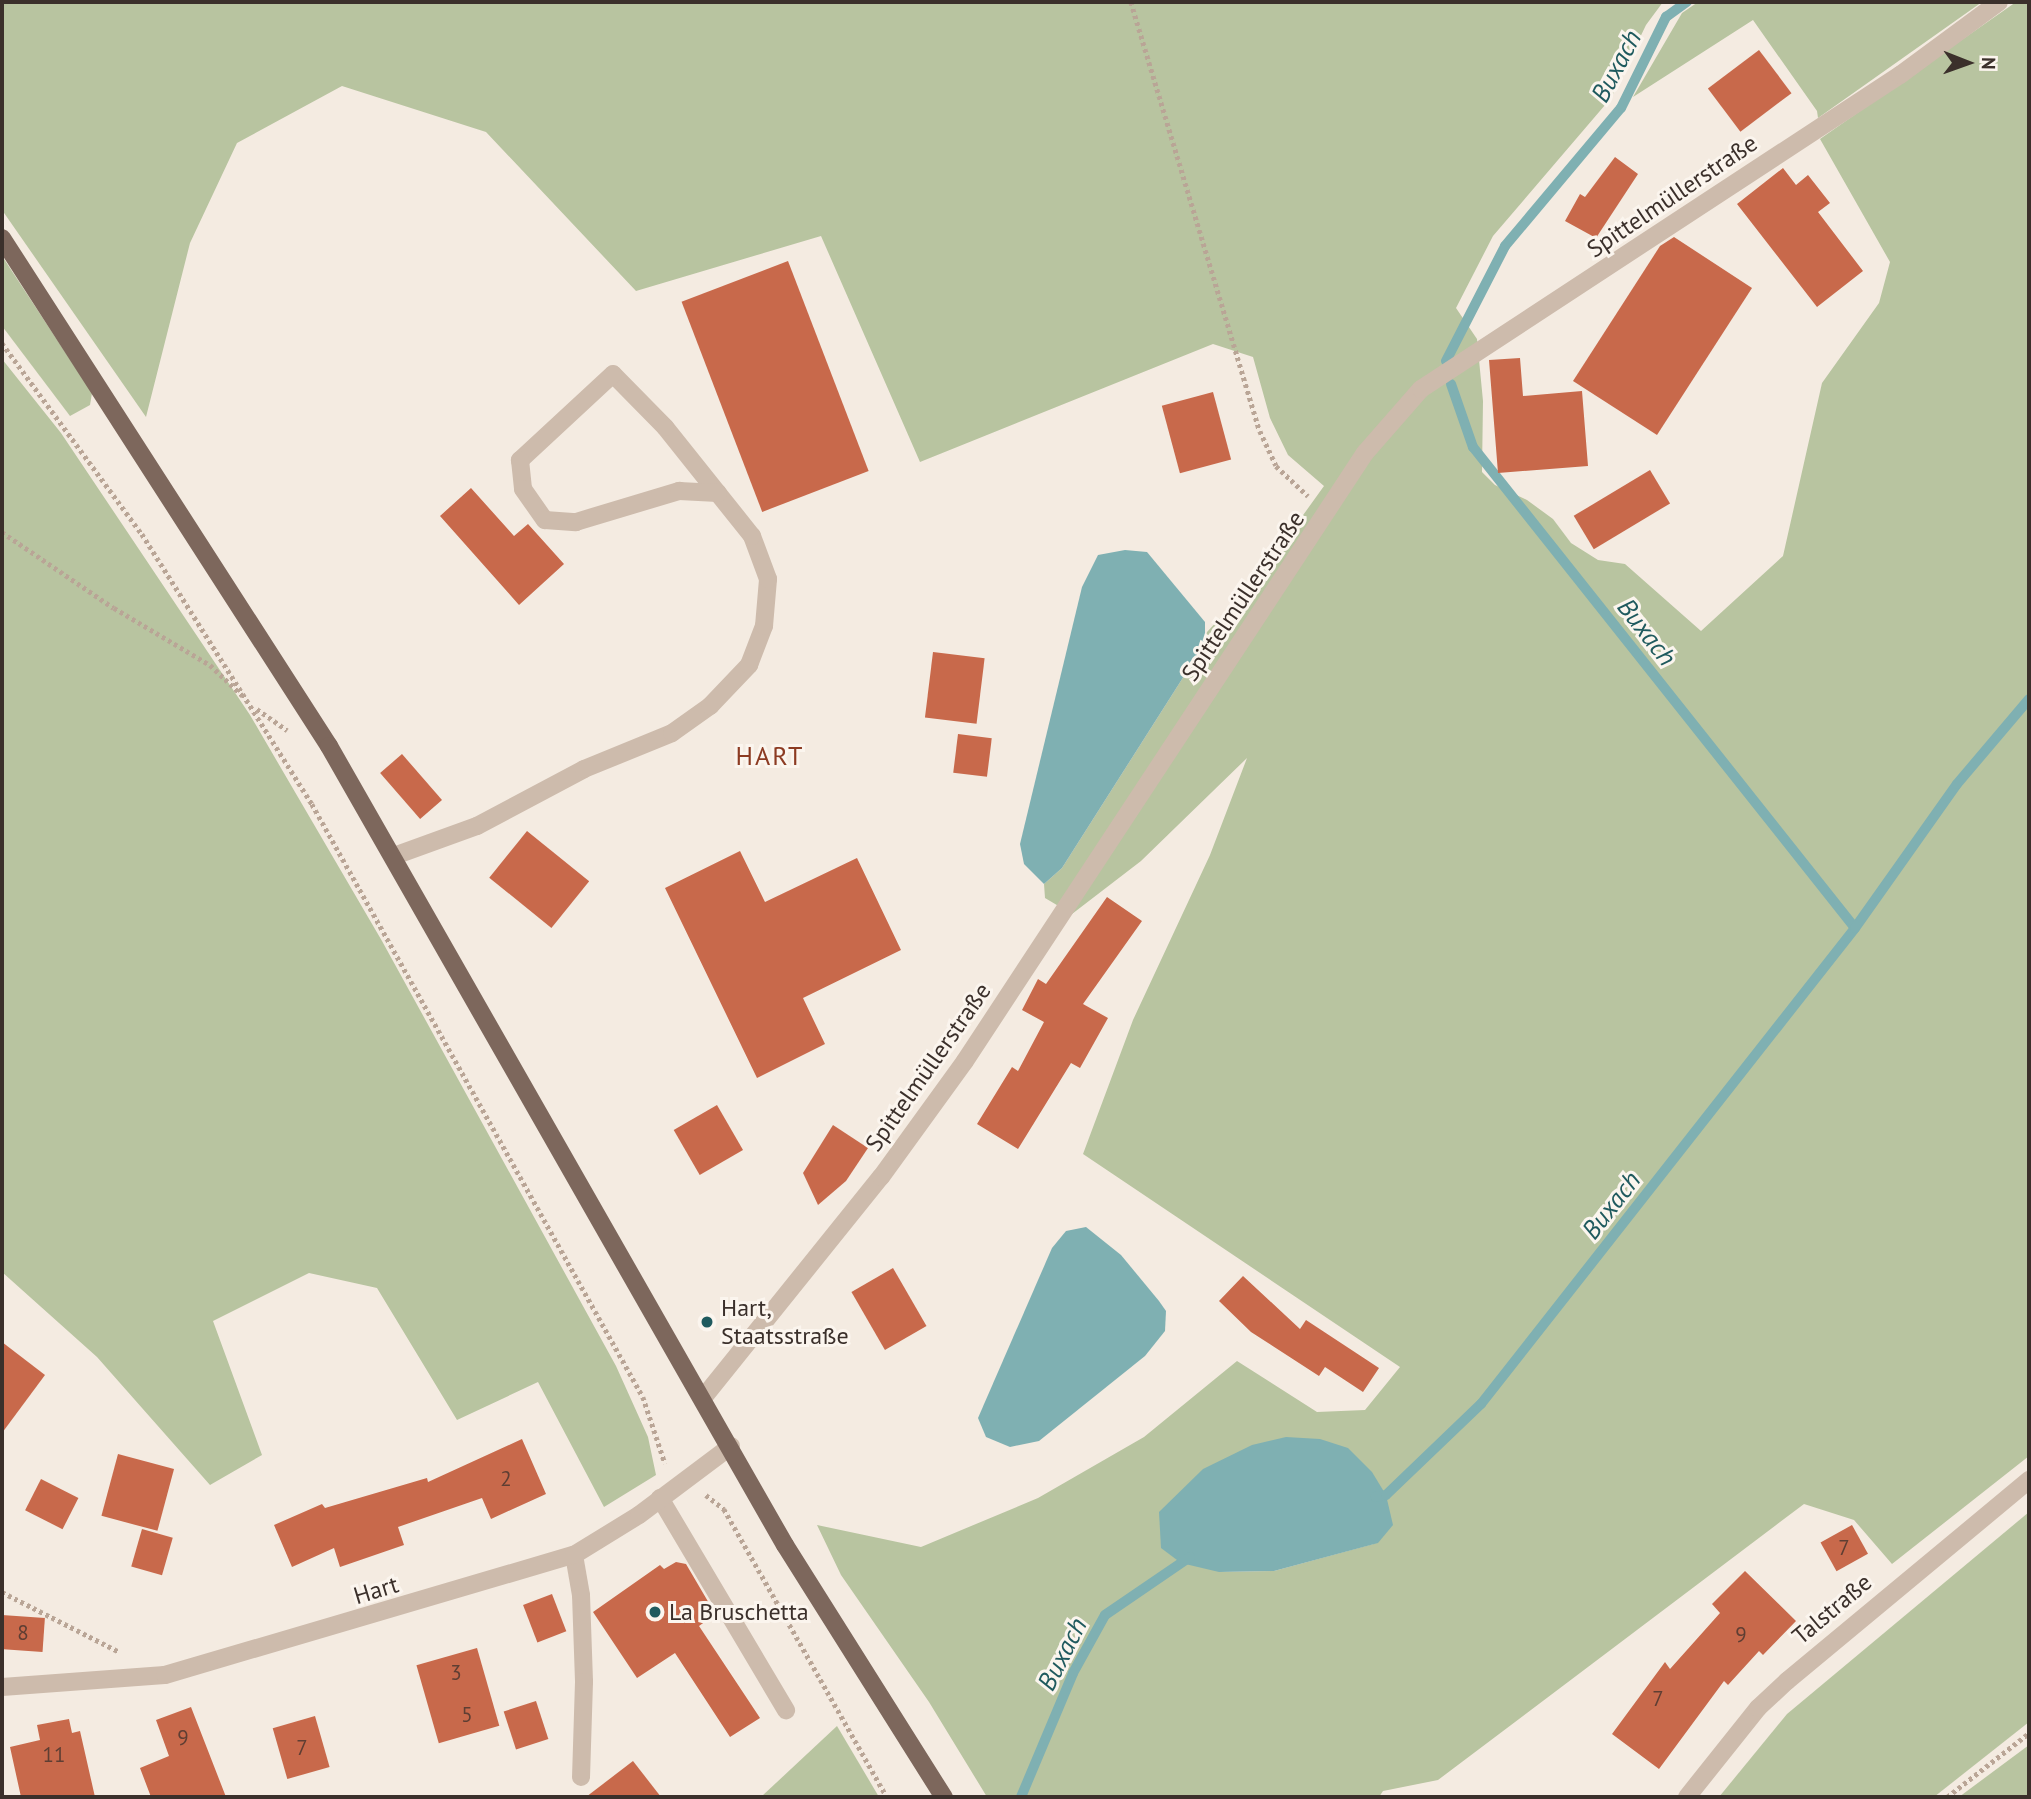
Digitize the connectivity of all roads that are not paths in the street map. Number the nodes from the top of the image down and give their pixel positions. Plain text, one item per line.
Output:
1 (1999, 2) edge
2 (2, 238) edge
3 (718, 494) junction
4 (394, 856) junction
5 (703, 1398) junction
6 (731, 1446) junction
7 (2029, 1480) edge
8 (660, 1498) junction
9 (574, 1555) junction
10 (2, 1687) edge
11 (786, 1710) dead end
12 (582, 1777) dead end
13 (944, 1797) edge
14 (1687, 1797) edge

1 - 5 street, Spittelmüllerstraße
2 - 4 main road
3 - 3 street
3 - 4 street
4 - 5 main road
5 - 6 main road
6 - 8 street, Hart
6 - 13 main road
7 - 14 street, Talstraße
8 - 9 street, Hart
8 - 11 street
9 - 10 street, Hart
9 - 12 street

